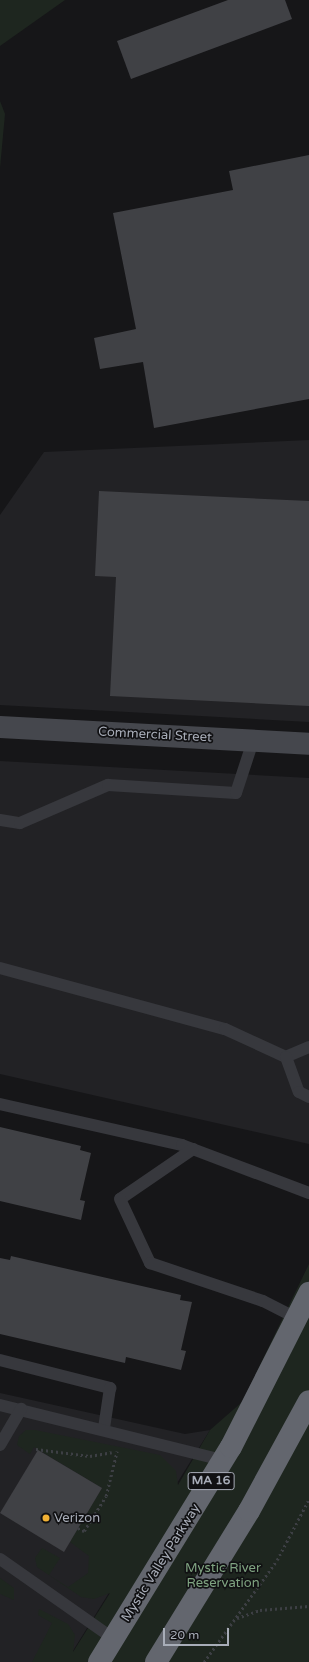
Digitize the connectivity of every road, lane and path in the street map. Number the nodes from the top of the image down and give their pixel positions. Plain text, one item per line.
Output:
1 (0, 727) edge
2 (253, 741) junction
3 (309, 744) edge
4 (0, 820) edge
5 (0, 968) edge
6 (309, 1047) edge
7 (286, 1057) junction
8 (309, 1097) edge
9 (0, 1104) edge
10 (193, 1149) junction
11 (309, 1193) edge
12 (309, 1293) edge
13 (298, 1318) junction
14 (0, 1360) edge
15 (309, 1401) edge
16 (0, 1404) edge
17 (21, 1409) junction
18 (104, 1428) junction
19 (0, 1445) edge
20 (36, 1449) dead end
21 (223, 1460) junction
22 (309, 1499) edge
23 (78, 1528) dead end
24 (0, 1559) edge
25 (309, 1606) edge
26 (236, 1618) junction
27 (114, 1639) junction
28 (99, 1662) edge
29 (156, 1662) edge
30 (204, 1662) edge

1 - 2 street, Commercial Street
2 - 3 street, Commercial Street
2 - 4 lane
5 - 7 lane
6 - 7 lane
7 - 8 lane
9 - 10 lane
10 - 11 lane
10 - 13 lane
12 - 13 highway, Mystic Valley Parkway / MA 16
13 - 21 highway, Mystic Valley Parkway / MA 16
14 - 18 lane
15 - 29 highway
16 - 17 lane
17 - 18 lane
17 - 19 lane
18 - 21 lane
20 - 23 path
21 - 27 highway, Mystic Valley Parkway / MA 16
22 - 26 path
24 - 27 lane
25 - 26 path
26 - 30 path
27 - 28 highway, Mystic Valley Parkway / MA 16

